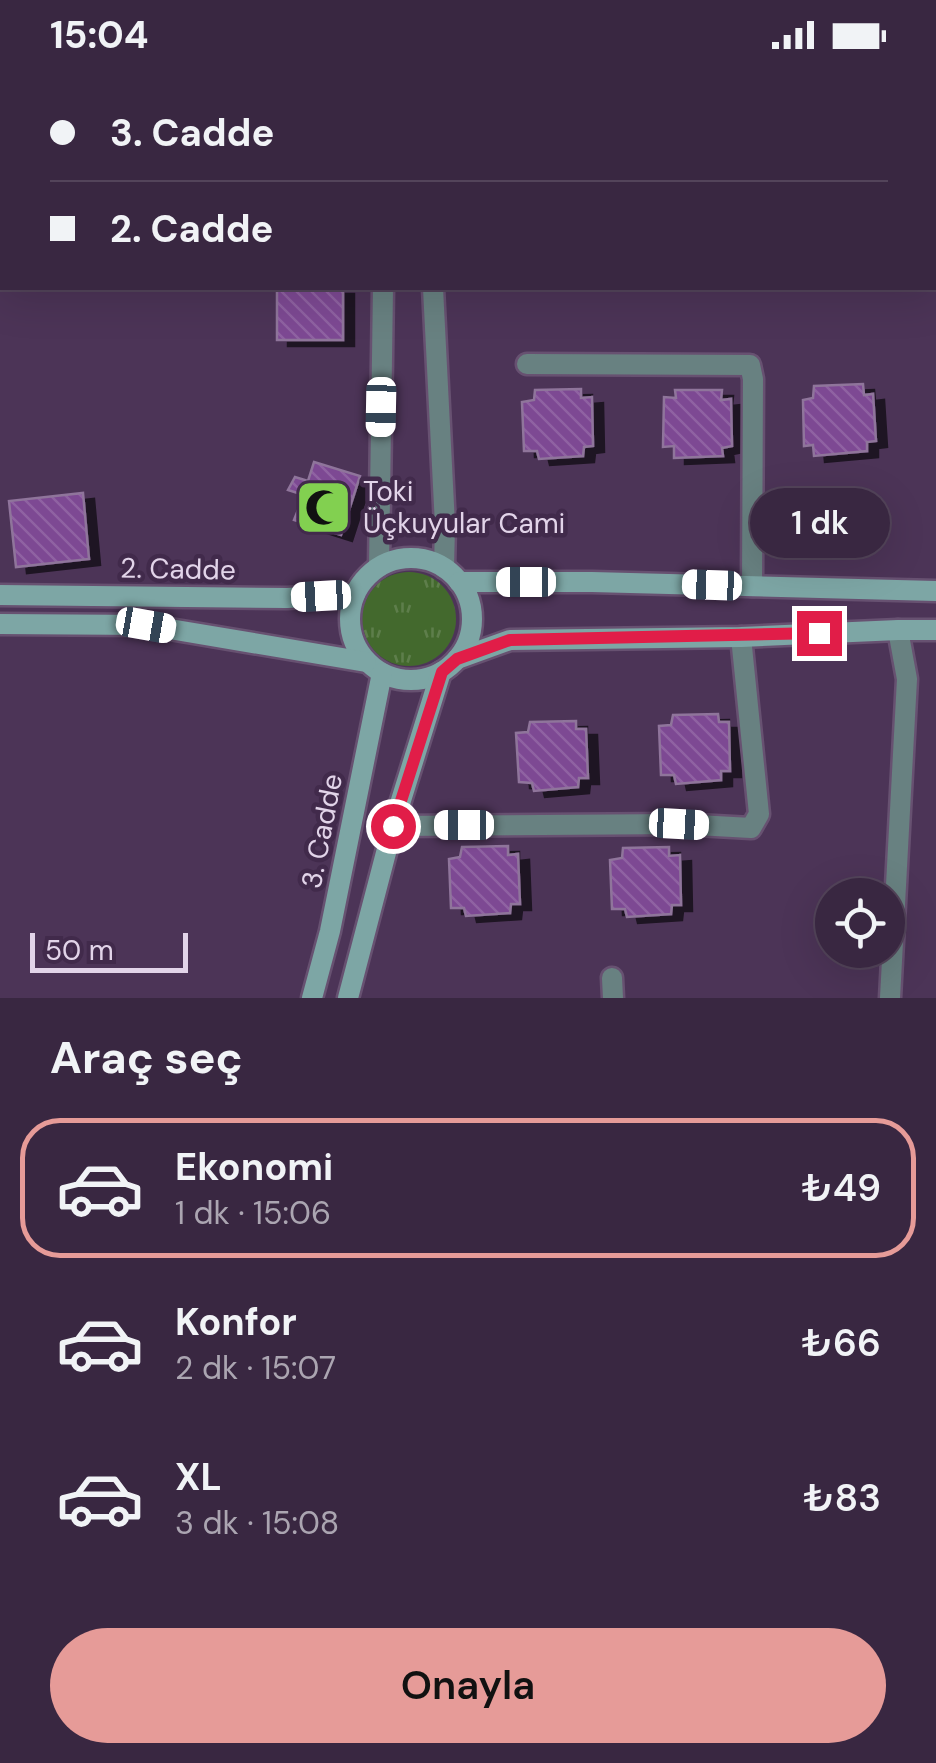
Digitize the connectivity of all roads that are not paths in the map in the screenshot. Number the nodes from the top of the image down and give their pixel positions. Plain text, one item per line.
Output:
1 (383, 290) edge
2 (434, 290) edge
3 (527, 364) dead end
4 (378, 567) junction
5 (452, 575) junction
6 (752, 586) junction
7 (936, 590) edge
8 (355, 594) junction
9 (0, 595) edge
10 (0, 624) edge
11 (898, 630) junction
12 (936, 630) edge
13 (741, 636) junction
14 (449, 666) junction
15 (374, 667) junction
16 (393, 826) junction
17 (312, 998) edge
18 (348, 998) edge
19 (890, 998) edge

1 - 4 street
2 - 5 street
3 - 6 street
4 - 5 main road
4 - 8 main road
5 - 6 main road
5 - 14 main road
6 - 7 main road
8 - 9 main road, 2. Cadde
8 - 15 main road
10 - 15 main road, 2. Cadde
11 - 12 main road
11 - 13 main road
11 - 19 street
13 - 14 main road
13 - 16 street
14 - 15 main road
14 - 16 main road
15 - 17 main road, 3. Cadde
16 - 18 main road

